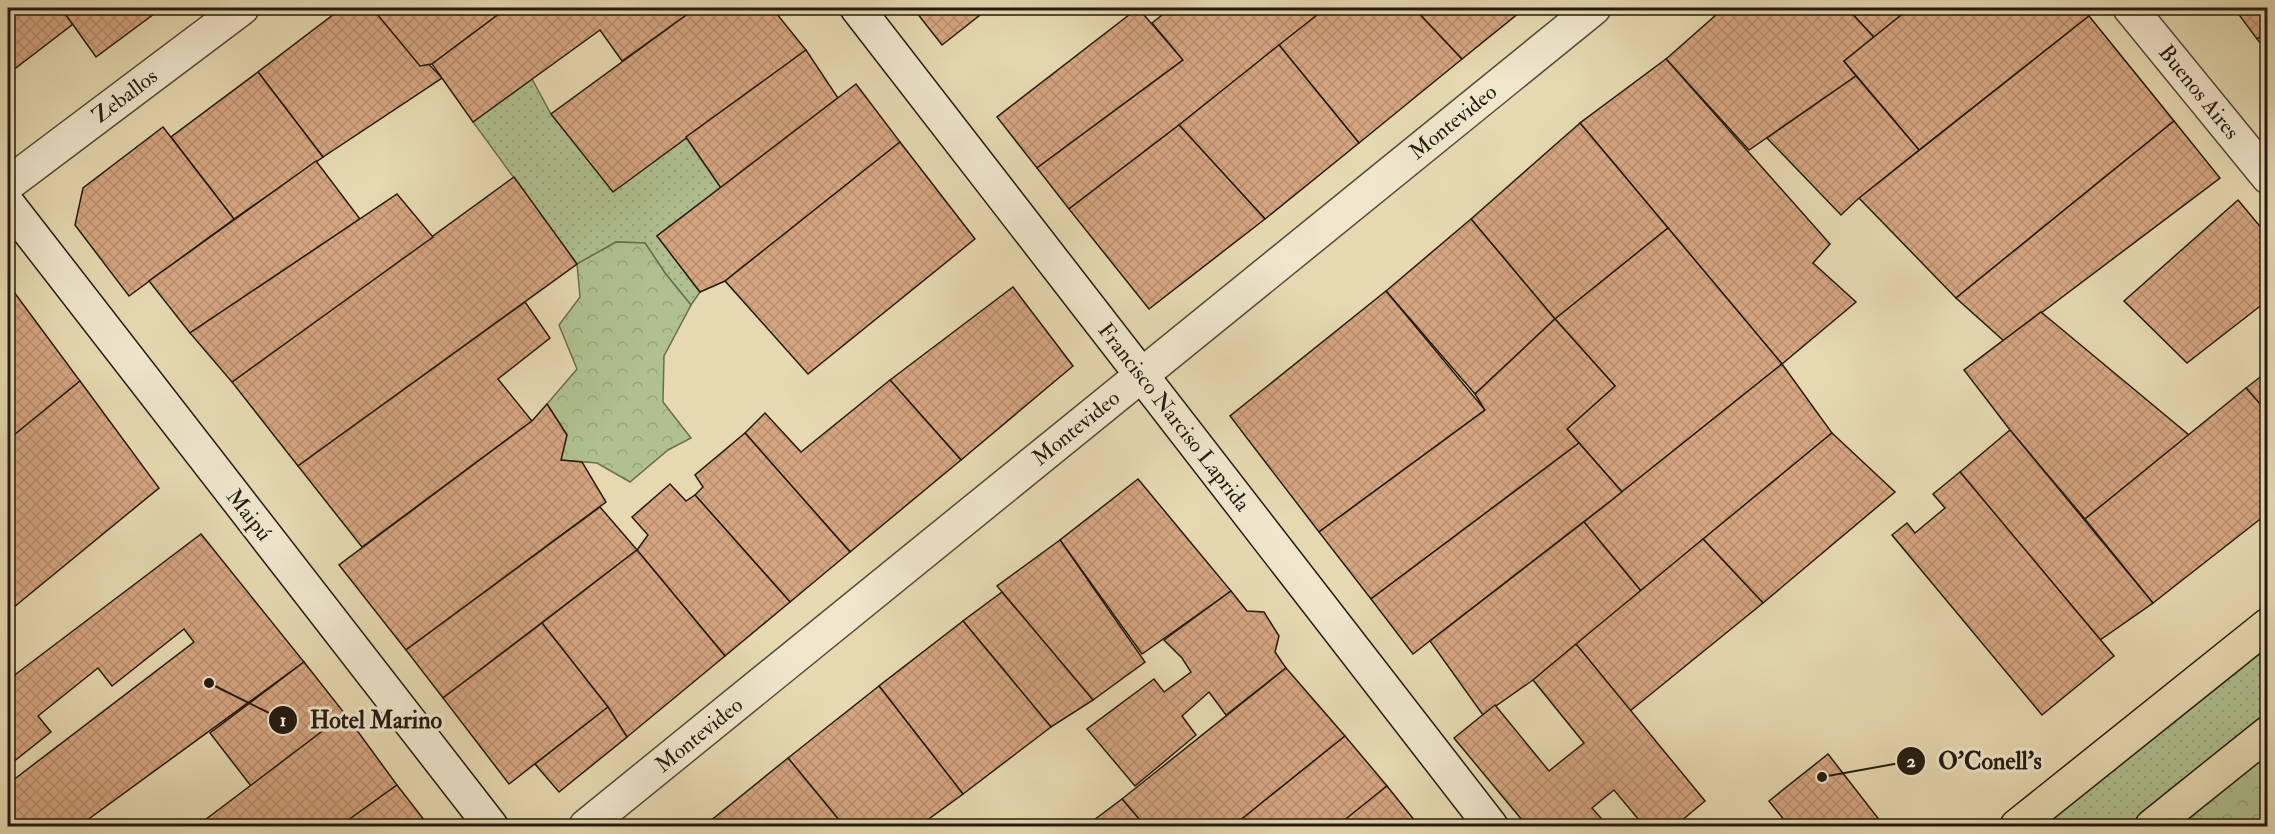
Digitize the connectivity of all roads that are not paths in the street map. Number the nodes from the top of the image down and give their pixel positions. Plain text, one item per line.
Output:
1 (242, 8) edge
2 (857, 8) edge
3 (1594, 8) edge
4 (2130, 8) edge
5 (2268, 177) edge
6 (8, 184) edge
7 (8, 204) edge
8 (1142, 375) junction
9 (2268, 624) edge
10 (2268, 734) edge
11 (491, 826) edge
12 (586, 826) edge
13 (1491, 826) edge
14 (2017, 826) edge
15 (2152, 826) edge

1 - 6 street, Zeballos
2 - 8 street, Francisco Narciso Laprida
3 - 8 street, Montevideo
4 - 5 street, Buenos Aires
7 - 11 street, Maipú
8 - 12 street, Montevideo
8 - 13 street, Francisco Narciso Laprida
9 - 14 main road
10 - 15 main road

